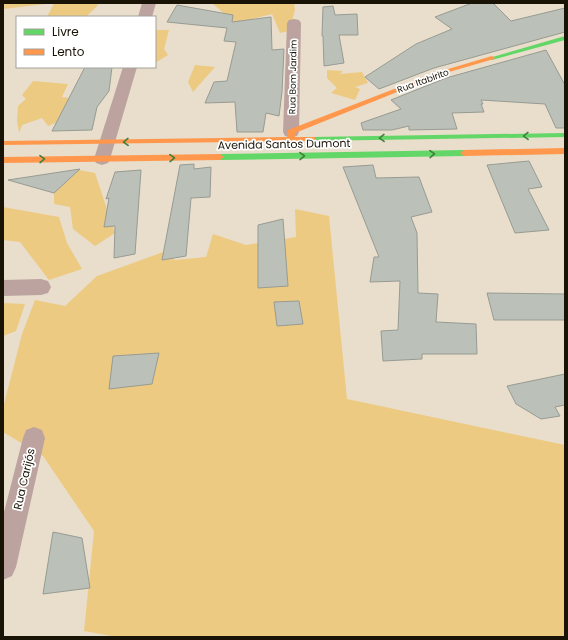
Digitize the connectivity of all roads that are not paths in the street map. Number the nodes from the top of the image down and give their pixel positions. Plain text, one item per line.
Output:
1 (149, 3) edge
2 (145, 16) edge
3 (294, 23) dead end
4 (565, 38) edge
5 (130, 68) edge
6 (291, 135) junction
7 (565, 135) edge
8 (108, 142) junction
9 (3, 143) edge
10 (565, 151) edge
11 (102, 159) junction
12 (3, 160) edge
13 (42, 287) dead end
14 (3, 288) edge
15 (34, 438) dead end
16 (3, 567) edge

1 - 2 street
3 - 6 street, Rua Bom Jardim
4 - 6 main road, Rua Itabirito
5 - 8 street
7 -> 6 main road, Avenida Santos Dumont
6 -> 8 main road, Avenida Santos Dumont
8 - 9 main road, Avenida Santos Dumont
8 - 11 street
11 -> 10 main road, Avenida Santos Dumont
12 -> 11 main road, Avenida Santos Dumont
13 - 14 street
15 - 16 street, Rua Carijós

